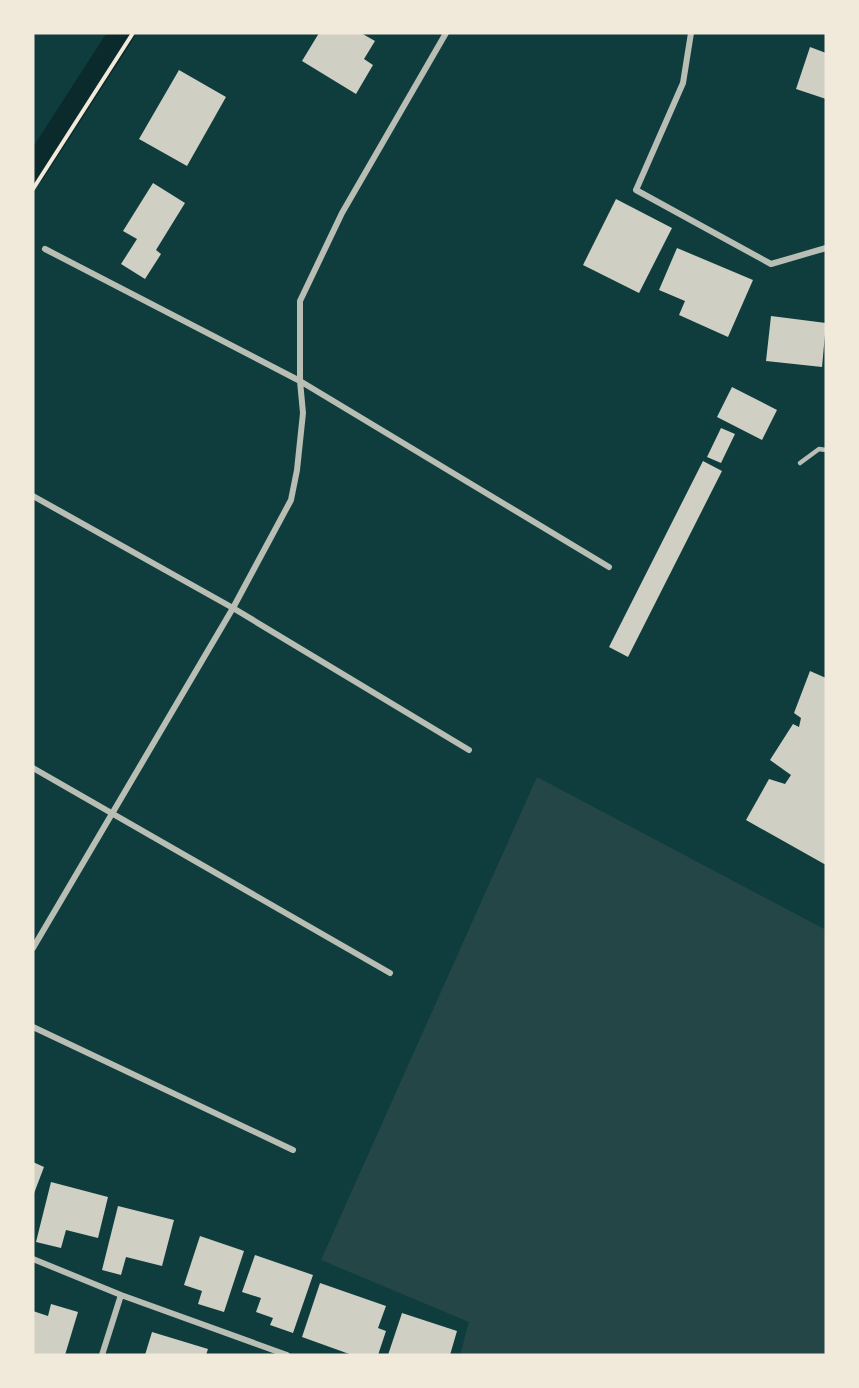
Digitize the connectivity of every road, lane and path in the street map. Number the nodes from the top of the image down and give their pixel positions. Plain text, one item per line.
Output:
1 (133, 33) edge
2 (446, 33) edge
3 (691, 33) edge
4 (33, 189) edge
5 (826, 248) edge
6 (45, 249) dead end
7 (300, 381) junction
8 (826, 450) edge
9 (800, 463) dead end
10 (33, 496) edge
11 (609, 567) dead end
12 (233, 608) junction
13 (469, 750) dead end
14 (33, 768) edge
15 (111, 814) junction
16 (33, 948) edge
17 (390, 973) dead end
18 (33, 1027) edge
19 (293, 1150) dead end
20 (33, 1259) edge
21 (121, 1296) junction
22 (102, 1355) edge
23 (287, 1355) edge

1 - 4 path
2 - 7 street
3 - 5 street
6 - 7 street
7 - 11 street
7 - 12 street
8 - 9 lane
10 - 12 street
12 - 13 street
12 - 15 street
14 - 15 street
15 - 16 street
15 - 17 street
18 - 19 street
20 - 21 street
21 - 22 street
21 - 23 street

